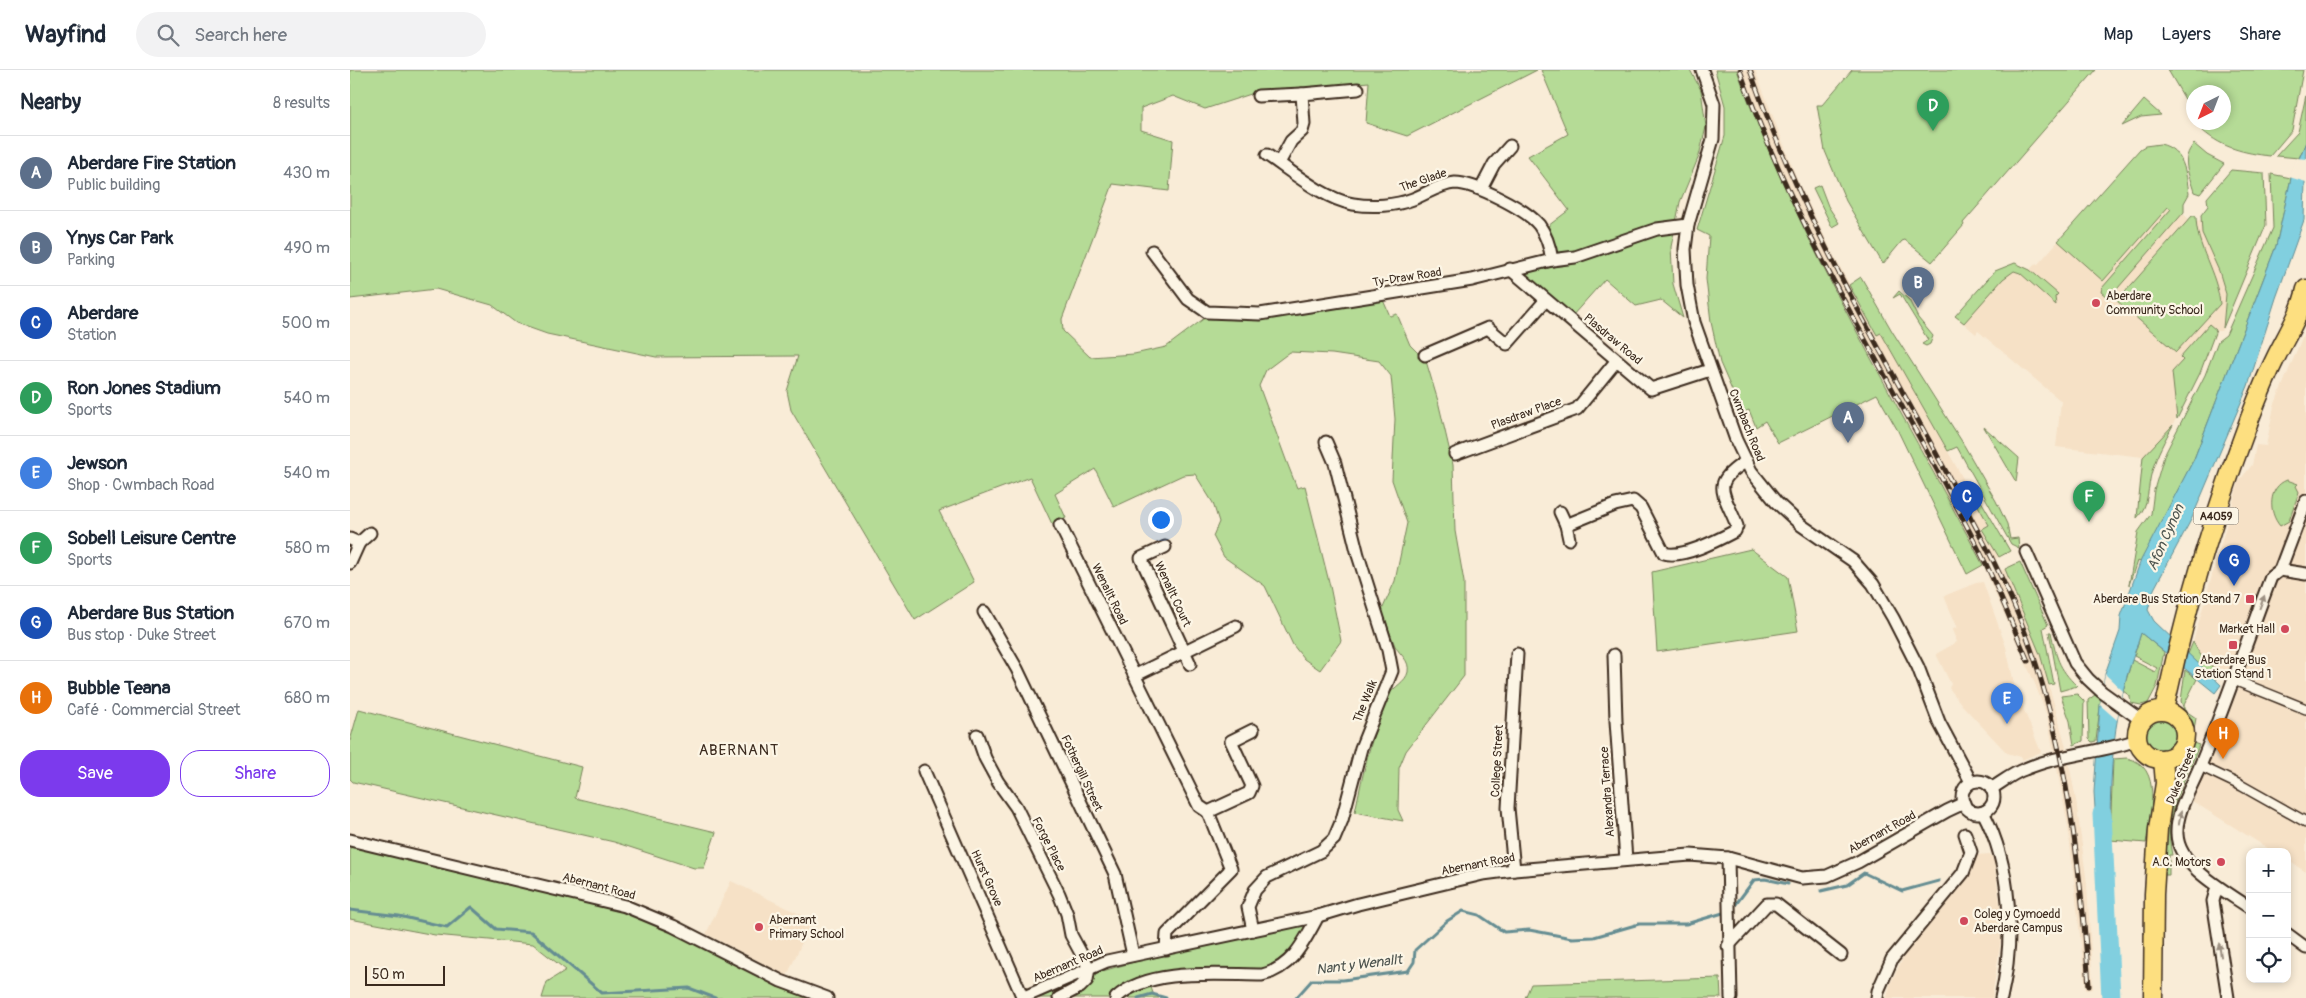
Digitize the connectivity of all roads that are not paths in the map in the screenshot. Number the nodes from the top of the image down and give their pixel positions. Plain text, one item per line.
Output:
1 (1702, 70) edge
2 (1358, 89) dead end
3 (1302, 94) junction
4 (1258, 96) dead end
5 (1510, 146) dead end
6 (1267, 155) dead end
7 (1279, 162) junction
8 (1481, 189) junction
9 (1688, 225) junction
10 (1152, 251) dead end
11 (1552, 260) junction
12 (1510, 270) junction
13 (2306, 289) edge
14 (1545, 301) junction
15 (2304, 305) edge
16 (1425, 355) dead end
17 (1616, 360) junction
18 (1710, 370) junction
19 (1326, 442) dead end
20 (1455, 454) dead end
21 (1746, 461) junction
22 (2306, 501) edge
23 (1560, 512) dead end
24 (1060, 525) dead end
25 (1566, 525) junction
26 (370, 533) dead end
27 (1570, 539) dead end
28 (355, 541) edge
29 (1165, 547) dead end
30 (2026, 552) dead end
31 (350, 563) edge
32 (2280, 570) junction
33 (2306, 574) edge
34 (984, 612) dead end
35 (1236, 626) dead end
36 (1184, 651) junction
37 (1517, 654) dead end
38 (1614, 655) dead end
39 (1190, 664) dead end
40 (1136, 675) junction
41 (2234, 680) junction
42 (2306, 709) edge
43 (2164, 710) junction
44 (2141, 720) junction
45 (1253, 730) dead end
46 (978, 735) dead end
47 (2137, 740) junction
48 (2163, 759) junction
49 (2200, 766) junction
50 (924, 771) dead end
51 (1971, 782) junction
52 (1991, 788) junction
53 (1964, 804) junction
54 (1208, 812) junction
55 (1982, 812) junction
56 (2306, 822) edge
57 (1966, 834) dead end
58 (350, 840) edge
59 (1728, 858) junction
60 (1626, 860) junction
61 (1514, 870) junction
62 (2217, 886) junction
63 (2246, 905) edge
64 (1318, 916) junction
65 (1253, 930) junction
66 (2291, 937) edge
67 (1728, 946) junction
68 (2306, 948) edge
69 (1166, 949) junction
70 (1133, 955) junction
71 (1841, 955) dead end
72 (1089, 968) junction
73 (827, 998) edge
74 (1023, 998) edge
75 (1059, 998) edge
76 (1116, 998) edge
77 (1731, 998) edge
78 (1877, 998) edge
79 (2001, 998) edge
80 (2153, 998) edge
81 (2228, 998) edge

1 - 9 street, Cwmbach Road
2 - 3 street
3 - 4 street
3 - 7 street
5 - 8 street
6 - 7 street, The Glade
7 - 8 street, The Glade
8 - 11 street, The Glade
9 - 11 street, Ty-Draw Road
9 - 18 street, Cwmbach Road
10 - 12 street, Ty-Draw Road
11 - 12 street, Ty-Draw Road
12 - 14 street, Plasdraw Road
13 - 15 main road, A4059
14 - 16 street
14 - 17 street, Plasdraw Road
15 - 43 main road, A4059
17 - 18 street, Plasdraw Road
17 - 20 street, Plasdraw Place
18 - 21 street, Cwmbach Road
19 - 65 street, The Walk
21 - 25 street
21 - 51 street, Cwmbach Road
22 - 32 street, Duke Street
23 - 25 street
24 - 40 street, Wenallt Road
25 - 27 street
26 - 28 street
28 - 31 street
29 - 36 street, Wenallt Court
30 - 44 street
32 - 33 street
41 -> 32 street, Duke Street
34 - 70 street, Fothergill Street
35 - 36 street
36 - 39 street, Wenallt Court
36 - 40 street
37 - 61 street, College Street
38 - 60 street, Alexandra Terrace
40 - 54 street, Wenallt Road
41 - 42 street
41 - 49 street, Duke Street
43 - 44 main road
43 - 48 main road
44 - 47 main road
45 - 54 street
46 - 72 street, Forge Place
47 - 48 main road
47 - 52 street
48 - 80 main road
49 - 56 street
62 -> 49 street, Duke Street
50 - 74 street, Hurst Grove
51 - 52 street
51 - 53 street
52 - 55 street
53 - 55 street
53 - 59 street, Abernant Road
54 - 69 street, Wenallt Road
55 - 79 street
57 - 78 street
58 - 73 street, Abernant Road
59 - 60 street, Abernant Road
59 - 67 street
60 - 61 street, Abernant Road
61 - 64 street, Abernant Road
62 - 63 street, Duke Street
81 -> 62 street
64 - 65 street, Abernant Road
64 - 76 street
65 - 69 street, Abernant Road
66 - 68 street
67 - 71 street
67 - 77 street
69 - 70 street, Abernant Road
70 - 72 street, Abernant Road
72 - 74 street, Abernant Road
72 - 75 street

